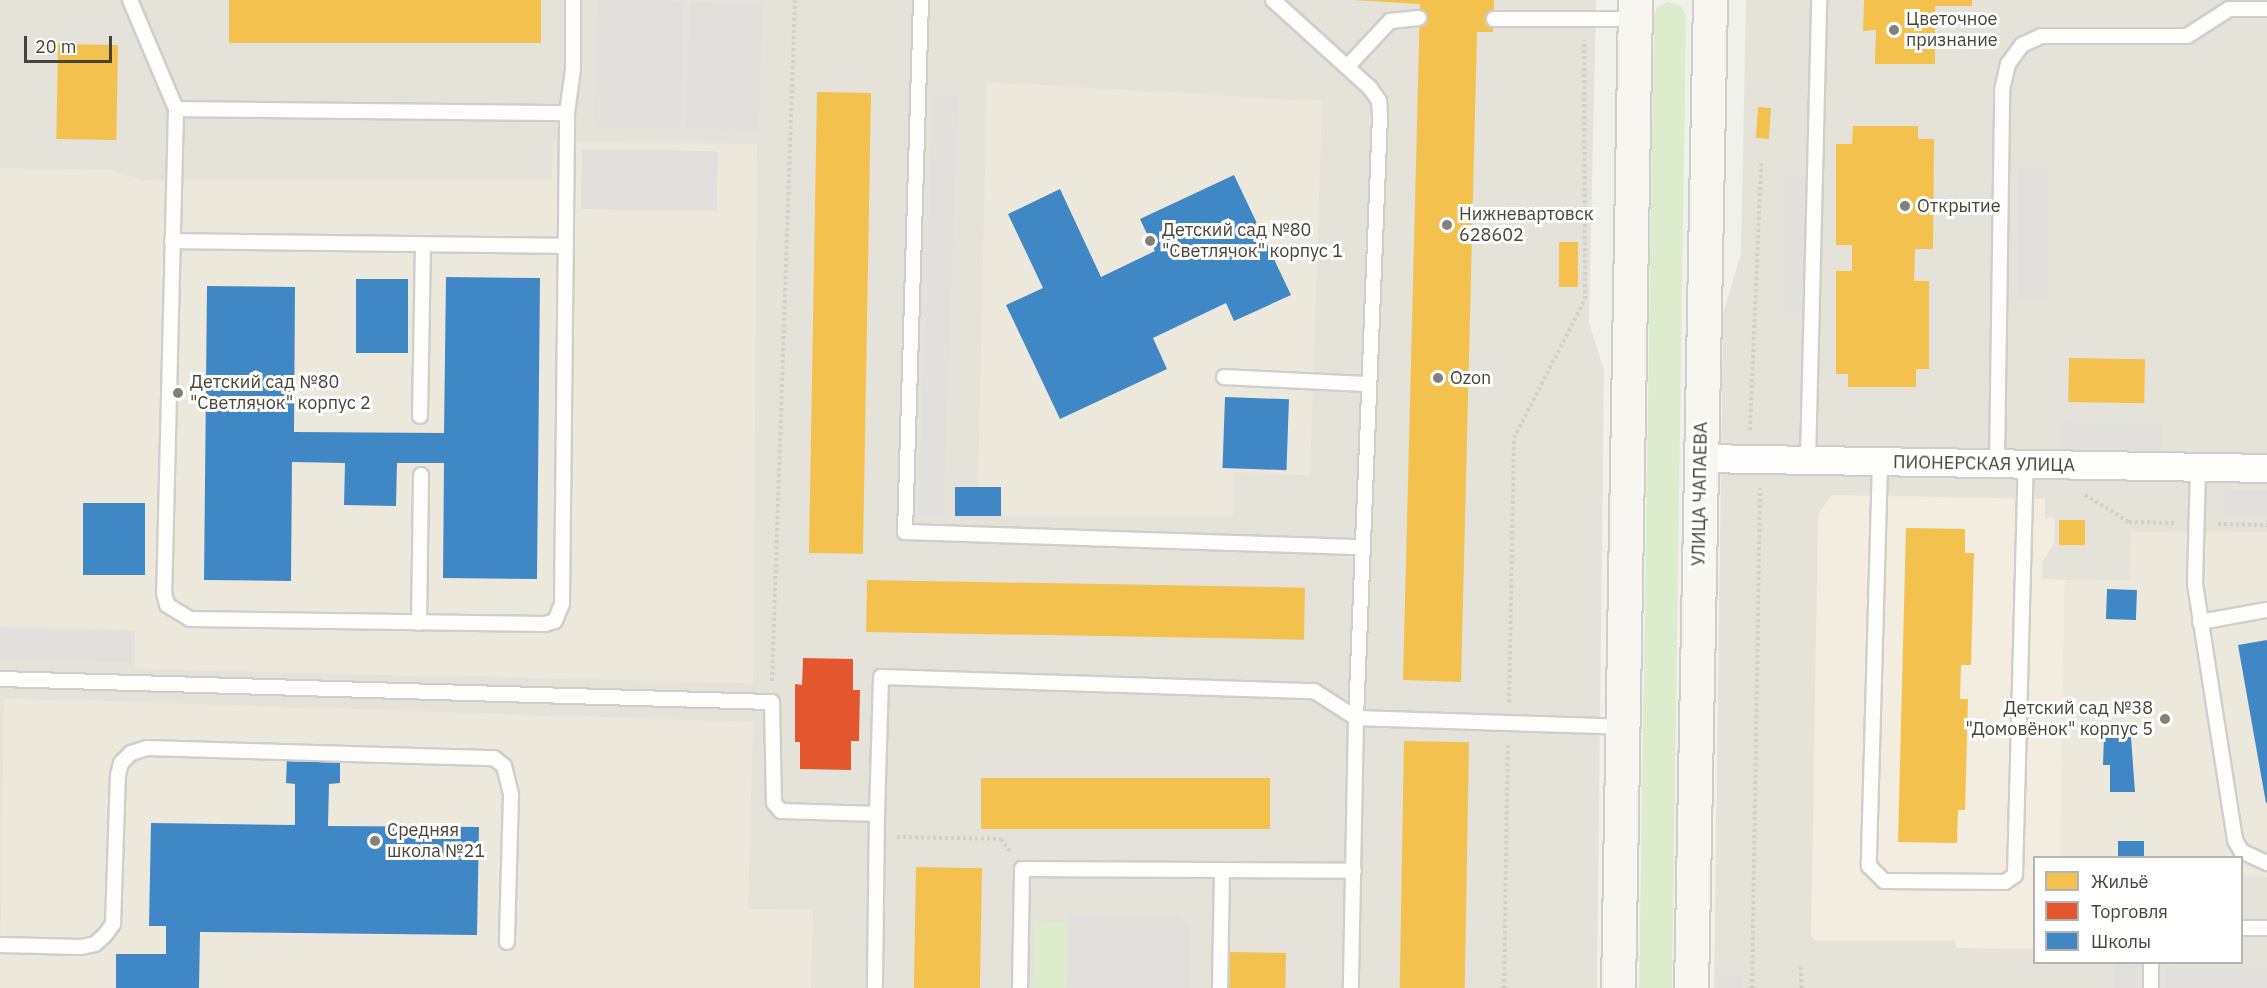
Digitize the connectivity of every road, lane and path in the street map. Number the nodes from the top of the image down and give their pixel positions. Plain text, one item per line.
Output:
1 (130, 0) edge
2 (573, 0) edge
3 (795, 0) edge
4 (921, 0) edge
5 (1273, 0) edge
6 (1819, 0) edge
7 (1710, 3) edge
8 (1635, 6) edge
9 (2267, 9) edge
10 (1419, 18) dead end
11 (1494, 19) dead end
12 (1584, 19) junction
13 (1348, 66) junction
14 (176, 109) junction
15 (567, 113) junction
16 (1761, 163) dead end
17 (172, 241) junction
18 (423, 244) junction
19 (566, 246) junction
20 (1224, 378) dead end
21 (1369, 384) junction
22 (420, 416) dead end
23 (1701, 458) junction
24 (1755, 458) junction
25 (1808, 460) junction
26 (1880, 462) junction
27 (1997, 464) junction
28 (2026, 465) junction
29 (2198, 468) junction
30 (2267, 468) edge
31 (421, 475) dead end
32 (1363, 547) junction
33 (2267, 610) edge
34 (2200, 622) junction
35 (419, 623) junction
36 (0, 679) edge
37 (772, 702) junction
38 (1356, 718) junction
39 (1508, 724) junction
40 (1622, 727) junction
41 (877, 814) junction
42 (877, 837) junction
43 (2267, 863) edge
44 (1022, 869) junction
45 (1222, 870) junction
46 (1354, 871) junction
47 (2243, 928) edge
48 (2267, 928) edge
49 (507, 942) dead end
50 (0, 945) edge
51 (2151, 964) edge
52 (1801, 965) dead end
53 (875, 988) edge
54 (1020, 988) edge
55 (1220, 988) edge
56 (1351, 988) edge
57 (1504, 988) edge
58 (1618, 988) edge
59 (1691, 988) edge
60 (1752, 988) edge
61 (1801, 988) edge
62 (2151, 988) edge

1 - 14 lane
2 - 15 lane
3 - 37 path
4 - 32 lane
5 - 13 lane
6 - 25 lane
7 - 23 main road, УЛИЦА ЧАПАЕВА
8 - 12 lane
8 - 40 main road
9 - 27 lane
10 - 13 lane
11 - 12 lane
12 - 39 path
13 - 21 lane
14 - 15 lane
14 - 17 lane
15 - 19 lane
16 - 24 path
17 - 18 lane
17 - 35 lane
18 - 19 lane
18 - 22 lane
19 - 35 lane
20 - 21 lane
21 - 32 lane
23 - 24 street, ПИОНЕРСКАЯ УЛИЦА
23 - 59 main road, УЛИЦА ЧАПАЕВА
24 - 25 street, ПИОНЕРСКАЯ УЛИЦА
24 - 60 path
25 - 26 street, ПИОНЕРСКАЯ УЛИЦА
26 - 27 street, ПИОНЕРСКАЯ УЛИЦА
26 - 28 lane
27 - 28 street, ПИОНЕРСКАЯ УЛИЦА
28 - 29 street, ПИОНЕРСКАЯ УЛИЦА
29 - 30 street, ПИОНЕРСКАЯ УЛИЦА
29 - 34 lane
31 - 35 lane
32 - 38 lane
33 - 34 lane
34 - 43 lane
36 - 37 lane
37 - 41 lane
38 - 39 lane
38 - 41 lane
38 - 46 lane
39 - 40 lane
39 - 57 path
40 - 58 main road
41 - 42 lane
42 - 44 path
42 - 53 lane
44 - 45 lane
44 - 54 lane
45 - 46 lane
45 - 55 lane
46 - 56 lane
47 - 48 lane
49 - 50 lane
51 - 62 lane
52 - 61 path

